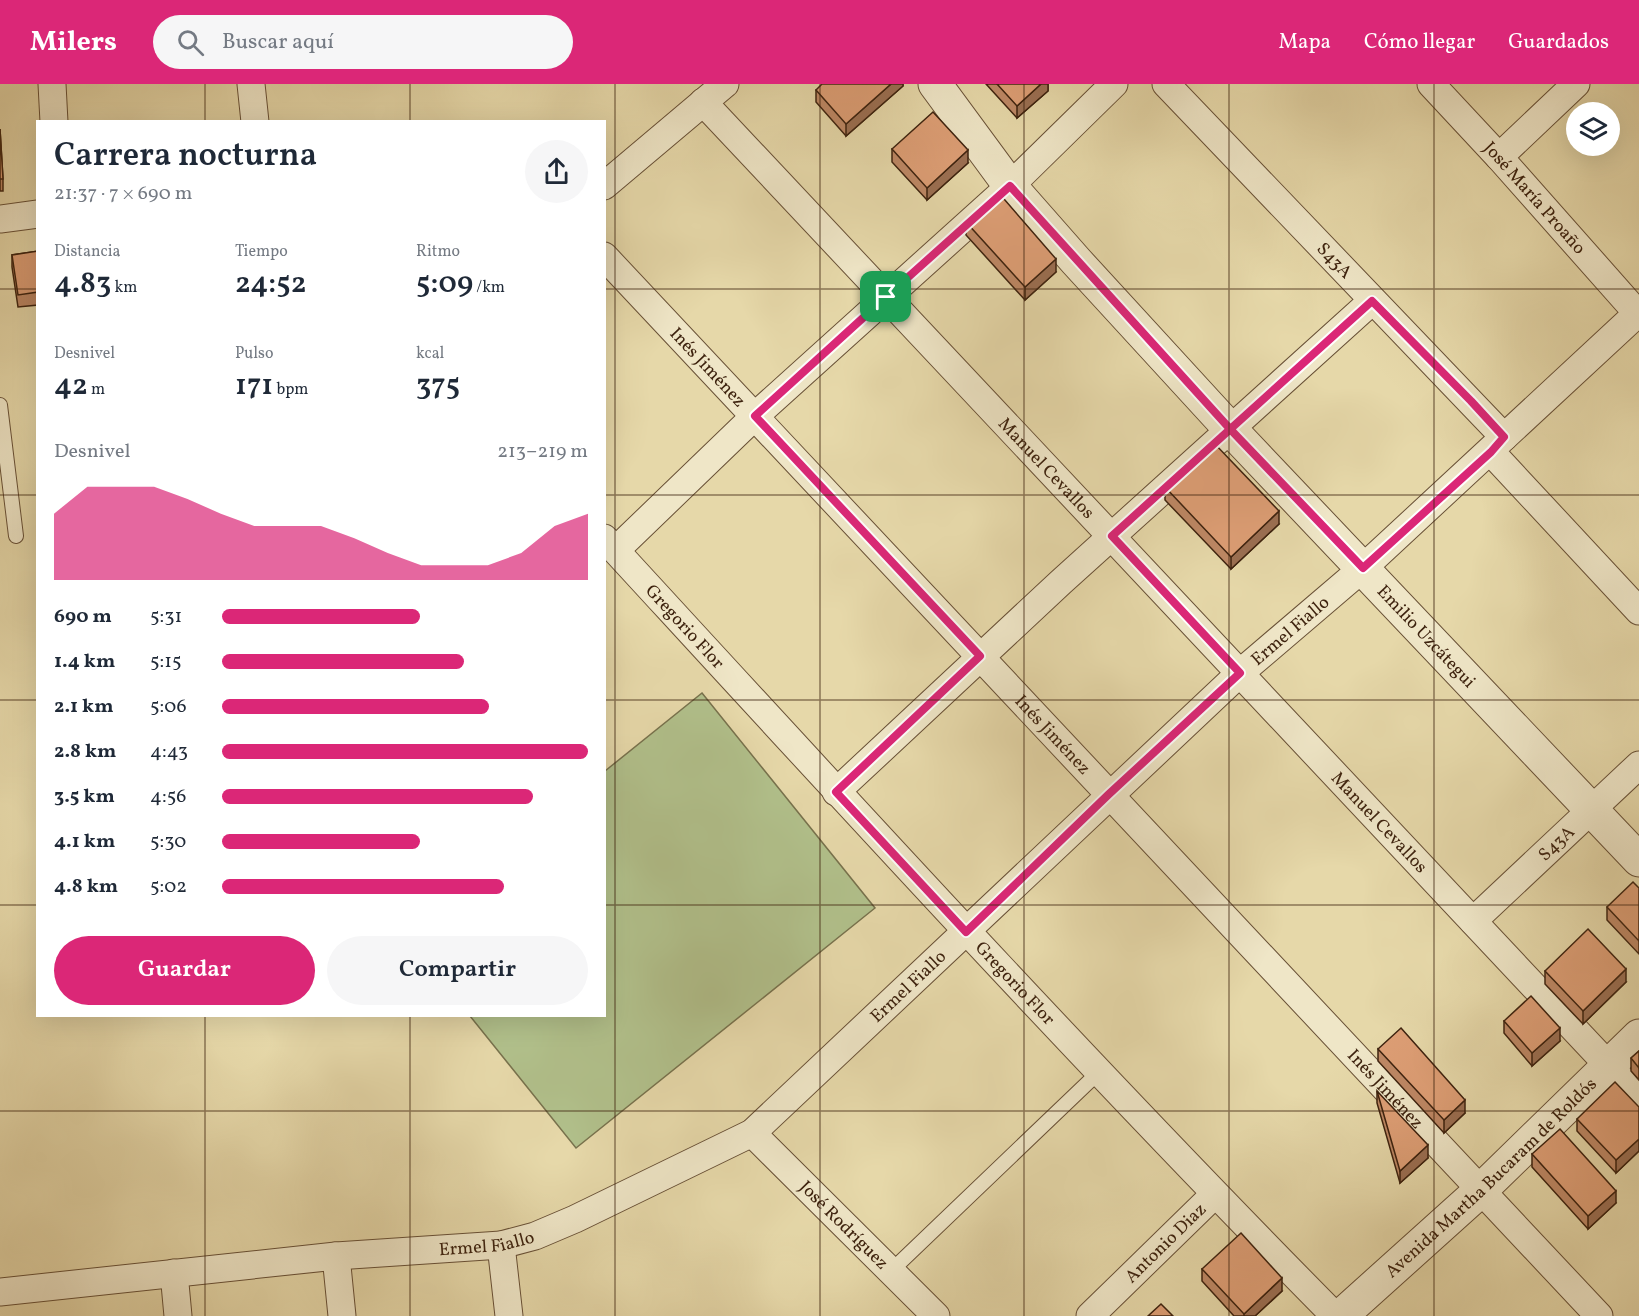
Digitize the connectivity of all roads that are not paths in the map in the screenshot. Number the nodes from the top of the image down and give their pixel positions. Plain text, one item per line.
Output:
1 (52, 84) edge
2 (251, 84) edge
3 (726, 84) edge
4 (935, 84) edge
5 (1114, 84) edge
6 (1166, 84) edge
7 (1431, 84) edge
8 (1576, 84) edge
9 (703, 102) junction
10 (54, 120) edge
11 (255, 120) edge
12 (1499, 158) junction
13 (606, 184) edge
14 (1010, 186) junction
15 (36, 214) edge
16 (0, 219) edge
17 (606, 258) edge
18 (886, 297) junction
19 (1372, 301) junction
20 (1639, 313) edge
21 (0, 405) edge
22 (755, 416) junction
23 (1231, 430) junction
24 (1497, 445) junction
25 (16, 536) dead end
26 (1112, 536) junction
27 (610, 544) edge
28 (1363, 568) junction
29 (1639, 611) edge
30 (980, 656) junction
31 (1240, 673) junction
32 (1639, 765) edge
33 (836, 792) junction
34 (1109, 794) junction
35 (1591, 809) junction
36 (1639, 860) edge
37 (1473, 921) junction
38 (966, 932) junction
39 (1639, 1036) edge
40 (1608, 1065) junction
41 (1099, 1072) junction
42 (1639, 1098) edge
43 (752, 1133) junction
44 (1481, 1190) junction
45 (1215, 1194) junction
46 (501, 1245) junction
47 (336, 1256) junction
48 (891, 1271) junction
49 (174, 1273) junction
50 (0, 1292) edge
51 (178, 1316) edge
52 (342, 1316) edge
53 (509, 1316) edge
54 (936, 1316) edge
55 (1090, 1316) edge
56 (1335, 1316) edge
57 (1341, 1316) edge
58 (1599, 1316) edge

1 - 10 street
2 - 11 street
3 - 9 street
4 - 14 street, Emilio Uzcátegui
5 - 14 street
6 - 19 street, S43A
7 - 12 street, José María Proaño
8 - 12 street
9 - 13 street
9 - 18 street, Manuel Cevallos
12 - 20 street, José María Proaño
14 - 18 street
14 - 23 street, Emilio Uzcátegui
15 - 16 street
17 - 22 street, Inés Jiménez
18 - 22 street
18 - 26 street, Manuel Cevallos
19 - 23 street
19 - 24 street, S43A
20 - 24 street, Ermel Fiallo
21 - 25 lane
22 - 27 street
22 - 30 street, Inés Jiménez
23 - 26 street
23 - 28 street, Emilio Uzcátegui
24 - 28 street, Ermel Fiallo
24 - 29 street, S43A
26 - 30 street
26 - 31 street, Manuel Cevallos
27 - 33 street, Gregorio Flor
28 - 31 street, Ermel Fiallo
28 - 35 street, Emilio Uzcátegui
30 - 33 street
30 - 34 street, Inés Jiménez
31 - 34 street, Ermel Fiallo
31 - 37 street, Manuel Cevallos
32 - 35 street, S43A
33 - 38 street, Gregorio Flor
34 - 38 street, Ermel Fiallo
34 - 44 street, Inés Jiménez
35 - 36 street, Emilio Uzcátegui
35 - 37 street, S43A
37 - 40 street, Manuel Cevallos
38 - 41 street, Gregorio Flor
38 - 43 street, Ermel Fiallo
39 - 40 street, Avenida Martha Bucaram de Roldós
40 - 42 street, Manuel Cevallos
40 - 44 street, Avenida Martha Bucaram de Roldós
41 - 45 street, Gregorio Flor
41 - 48 lane
43 - 46 street, Ermel Fiallo
43 - 48 street, José Rodríguez
44 - 57 street, Avenida Martha Bucaram de Roldós
44 - 58 street, Inés Jiménez
45 - 55 street, Antonio Diaz
45 - 56 street, Gregorio Flor
46 - 47 street, Ermel Fiallo
46 - 53 street
47 - 49 street, Ermel Fiallo
47 - 52 street
48 - 54 street, José Rodríguez
49 - 50 street, Ermel Fiallo
49 - 51 street

